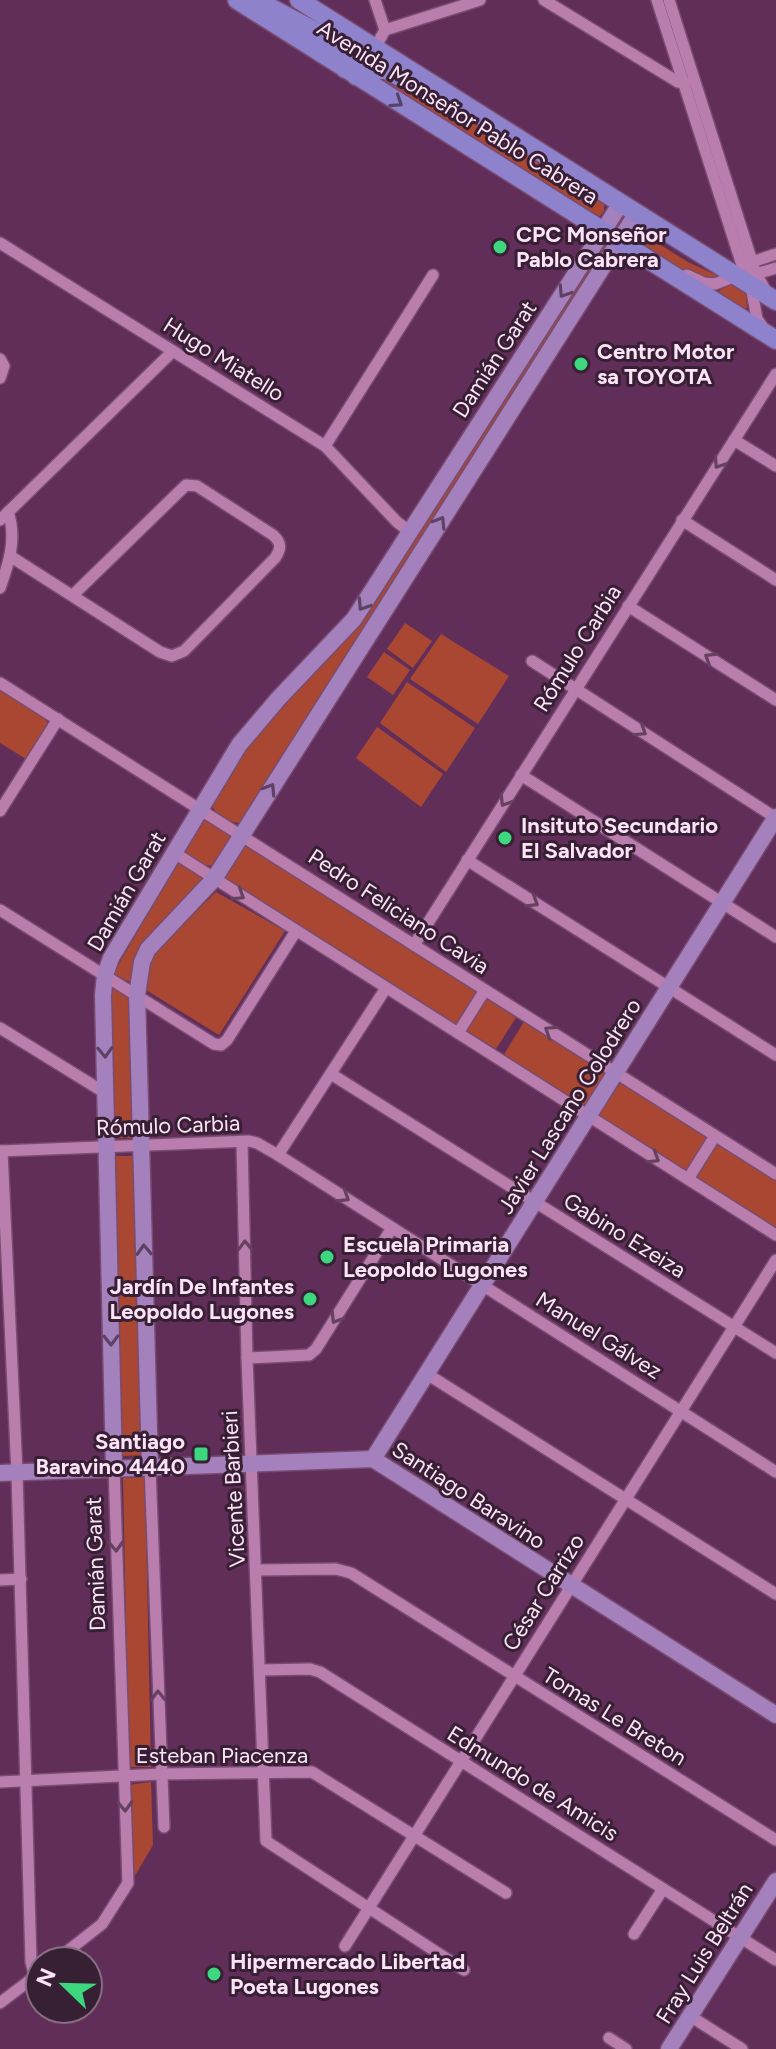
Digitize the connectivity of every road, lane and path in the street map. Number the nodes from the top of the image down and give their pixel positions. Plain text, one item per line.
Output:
1 (237, 0) edge
2 (256, 0) edge
3 (299, 0) edge
4 (375, 0) edge
5 (480, 0) edge
6 (544, 0) edge
7 (657, 0) edge
8 (669, 0) edge
9 (345, 29) junction
10 (385, 30) junction
11 (375, 48) junction
12 (351, 73) junction
13 (689, 82) junction
14 (483, 115) junction
15 (629, 208) junction
16 (611, 237) junction
17 (0, 243) edge
18 (776, 254) edge
19 (776, 268) edge
20 (667, 272) junction
21 (743, 272) junction
22 (433, 275) dead end
23 (773, 300) edge
24 (773, 338) edge
25 (173, 351) junction
26 (0, 359) edge
27 (776, 374) edge
28 (0, 378) edge
29 (734, 440) junction
30 (325, 446) junction
31 (776, 466) edge
32 (4, 516) edge
33 (682, 520) junction
34 (409, 531) junction
35 (7, 547) edge
36 (383, 574) junction
37 (776, 580) edge
38 (400, 585) junction
39 (0, 588) edge
40 (73, 595) junction
41 (628, 606) junction
42 (532, 661) dead end
43 (0, 683) edge
44 (575, 689) junction
45 (776, 700) edge
46 (58, 719) junction
47 (521, 775) junction
48 (200, 808) junction
49 (0, 811) edge
50 (776, 817) edge
51 (242, 834) junction
52 (173, 852) junction
53 (467, 860) junction
54 (214, 879) junction
55 (721, 903) junction
56 (0, 910) edge
57 (296, 931) junction
58 (776, 937) edge
59 (414, 945) junction
60 (105, 975) junction
61 (669, 986) junction
62 (386, 988) junction
63 (485, 990) junction
64 (137, 995) junction
65 (0, 1028) edge
66 (458, 1033) junction
67 (776, 1055) edge
68 (615, 1073) junction
69 (331, 1074) junction
70 (107, 1094) junction
71 (588, 1116) junction
72 (715, 1136) junction
73 (242, 1142) junction
74 (141, 1146) junction
75 (107, 1147) junction
76 (1, 1151) edge
77 (278, 1155) junction
78 (776, 1174) edge
79 (688, 1179) junction
80 (535, 1202) junction
81 (392, 1228) junction
82 (776, 1235) edge
83 (776, 1260) edge
84 (483, 1286) junction
85 (5, 1287) edge
86 (734, 1327) junction
87 (776, 1353) edge
88 (247, 1358) junction
89 (13, 1365) junction
90 (0, 1366) edge
91 (427, 1374) junction
92 (680, 1411) junction
93 (373, 1459) junction
94 (251, 1464) junction
95 (114, 1468) junction
96 (150, 1468) junction
97 (776, 1472) edge
98 (0, 1473) edge
99 (17, 1473) junction
100 (625, 1498) junction
101 (257, 1570) junction
102 (21, 1579) junction
103 (0, 1580) edge
104 (572, 1586) junction
105 (776, 1594) edge
106 (261, 1670) junction
107 (514, 1677) junction
108 (776, 1715) edge
109 (461, 1761) junction
110 (262, 1773) junction
111 (161, 1774) junction
112 (124, 1776) junction
113 (28, 1780) junction
114 (0, 1782) edge
115 (164, 1827) dead end
116 (414, 1835) junction
117 (776, 1840) edge
118 (776, 1881) edge
119 (663, 1889) junction
120 (506, 1893) dead end
121 (369, 1908) junction
122 (634, 1934) dead end
123 (740, 1937) junction
124 (31, 1945) edge
125 (75, 1945) edge
126 (345, 1946) dead end
127 (776, 1960) edge
128 (464, 1970) dead end
129 (24, 1985) edge
130 (0, 2003) edge
131 (690, 2016) junction
132 (609, 2038) dead end
133 (626, 2049) edge
134 (669, 2049) edge
135 (742, 2049) edge

1 - 12 main road, Avenida Monseñor Pablo Cabrera
2 - 12 main road
3 - 9 main road, Avenida Monseñor Pablo Cabrera
4 - 10 street
5 - 10 street
6 - 13 street
7 - 13 street
8 - 13 street
9 - 11 main road, Avenida Monseñor Pablo Cabrera
9 - 12 main road
10 - 11 street
11 - 14 main road, Avenida Monseñor Pablo Cabrera
12 - 14 main road
12 -> 16 main road, Avenida Monseñor Pablo Cabrera
13 - 21 street
14 - 15 main road, Avenida Monseñor Pablo Cabrera
15 - 16 main road, Damián Garat
15 - 21 main road, Avenida Monseñor Pablo Cabrera
16 - 20 main road, Avenida Monseñor Pablo Cabrera
16 -> 34 main road, Damián Garat
38 -> 16 main road, Damián Garat
17 - 25 street, Hugo Miatello
18 - 21 street
19 - 21 street
20 - 21 street
20 - 24 main road, Avenida Monseñor Pablo Cabrera
21 - 23 main road, Avenida Monseñor Pablo Cabrera
21 - 24 street
22 - 30 street
25 - 30 street, Hugo Miatello
25 - 32 street
26 - 28 street
27 - 29 street, Rómulo Carbia
29 - 31 street
29 -> 33 street, Rómulo Carbia
30 - 34 street, Hugo Miatello
32 - 35 street
33 - 37 street
33 - 41 street, Rómulo Carbia
34 - 36 main road, Damián Garat
35 - 39 street
35 - 40 street
36 - 38 street
36 -> 48 main road, Damián Garat
51 -> 38 main road, Damián Garat
40 - 40 street
41 - 44 street, Rómulo Carbia
45 -> 41 street
42 - 44 street
43 - 46 street, Pedro Feliciano Cavia
44 - 47 street, Rómulo Carbia
44 -> 50 street
46 - 48 street, Pedro Feliciano Cavia
46 - 49 street
47 -> 53 street, Rómulo Carbia
47 - 55 street
48 - 51 street, Pedro Feliciano Cavia
48 - 52 main road, Damián Garat
50 - 55 main road, Javier Lascano Colodrero
51 - 54 main road, Damián Garat
51 - 59 street, Pedro Feliciano Cavia
52 - 54 street
52 - 60 main road, Damián Garat
53 - 59 street, Rómulo Carbia
53 -> 61 street
54 -> 57 street
54 - 64 main road, Damián Garat
55 - 58 street
55 - 61 main road, Javier Lascano Colodrero
56 - 60 street
57 - 62 street
57 - 64 street
59 - 63 street, Pedro Feliciano Cavia
60 - 64 street
60 -> 70 main road, Damián Garat
61 - 67 street
61 - 68 main road, Javier Lascano Colodrero
62 - 66 street
62 - 69 street
63 - 66 street
68 -> 63 street, Pedro Feliciano Cavia
64 - 74 main road, Damián Garat
65 - 70 street
66 - 71 street
68 - 71 main road, Javier Lascano Colodrero
68 - 72 street, Pedro Feliciano Cavia
69 - 77 street
69 - 80 street, Gabino Ezeiza
70 - 75 main road, Damián Garat
71 -> 79 street
71 - 80 main road, Javier Lascano Colodrero
72 - 78 street, Pedro Feliciano Cavia
72 - 79 street
73 - 74 street, Rómulo Carbia
73 - 77 street, Rómulo Carbia
88 -> 73 street, Vicente Barbieri
74 - 75 street, Rómulo Carbia
96 -> 74 main road, Damián Garat
75 - 76 street, Rómulo Carbia
75 -> 95 main road, Damián Garat
76 - 85 street
77 -> 81 street, Manuel Gálvez
79 - 82 street
80 - 84 main road, Javier Lascano Colodrero
80 - 86 street, Gabino Ezeiza
81 - 84 street, Manuel Gálvez
81 -> 88 street
83 - 86 street, César Carrizo
84 - 91 main road, Javier Lascano Colodrero
84 - 92 street, Manuel Gálvez
85 - 89 street
86 - 87 street, Gabino Ezeiza
86 - 92 street, César Carrizo
88 - 94 street, Vicente Barbieri
89 - 90 street
89 - 99 street
91 - 93 main road, Javier Lascano Colodrero
91 - 100 street
92 - 97 street, Manuel Gálvez
92 - 100 street, César Carrizo
93 - 94 main road, Santiago Baravino
93 - 104 main road, Santiago Baravino
94 - 96 main road, Santiago Baravino
94 - 101 street, Vicente Barbieri
95 - 96 main road, Santiago Baravino
95 - 99 main road, Santiago Baravino
95 -> 112 street, Damián Garat
111 -> 96 street, Damián Garat
98 - 99 main road, Santiago Baravino
99 - 102 street
100 - 104 street, César Carrizo
100 - 105 street
101 - 106 street, Vicente Barbieri
101 - 107 street, Tomas Le Breton
102 - 103 street
102 - 113 street
104 - 107 street, César Carrizo
104 - 108 main road, Santiago Baravino
106 - 109 street, Edmundo de Amicis
106 - 110 street, Vicente Barbieri
107 - 109 street, César Carrizo
107 - 117 street, Tomas Le Breton
109 - 116 street, César Carrizo
109 - 119 street, Edmundo de Amicis
110 - 111 street, Esteban Piacenza
110 - 116 street, Esteban Piacenza
110 - 121 street, Vicente Barbieri
111 - 112 street, Esteban Piacenza
111 - 115 street, Damián Garat
112 - 113 street, Esteban Piacenza
112 -> 125 street, Damián Garat
113 - 114 street, Esteban Piacenza
113 - 124 street
116 - 120 street, Esteban Piacenza
116 - 121 street, César Carrizo
118 - 123 main road, Fray Luis Beltrán
119 - 122 street
119 - 123 street, Edmundo de Amicis
121 - 126 street, César Carrizo
121 - 128 street
123 - 127 street, Edmundo de Amicis
123 - 131 main road, Fray Luis Beltrán
129 - 130 street
131 - 134 main road, Fray Luis Beltrán
131 - 135 street
132 - 133 street

